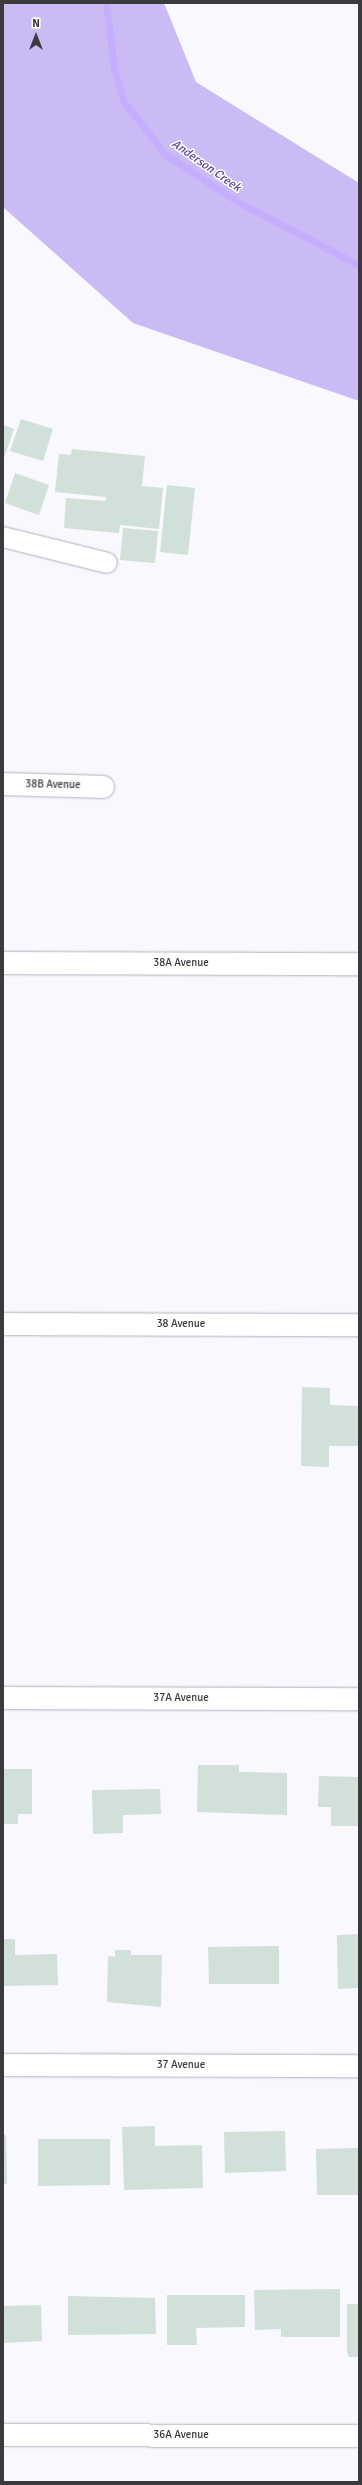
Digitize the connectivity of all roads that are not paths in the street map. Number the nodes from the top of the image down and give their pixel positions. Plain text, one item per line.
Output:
1 (3, 537) edge
2 (107, 563) dead end
3 (3, 784) edge
4 (103, 787) dead end
5 (3, 963) edge
6 (359, 964) edge
7 (3, 1324) edge
8 (359, 1325) edge
9 (3, 1698) edge
10 (359, 1699) edge
11 (3, 2065) edge
12 (359, 2066) edge
13 (3, 2435) edge
14 (359, 2436) edge

1 - 2 street
3 - 4 street, 38B Avenue
5 - 6 street, 38A Avenue
7 - 8 street, 38 Avenue
9 - 10 street, 37A Avenue
11 - 12 street, 37 Avenue
13 - 14 street, 36A Avenue

